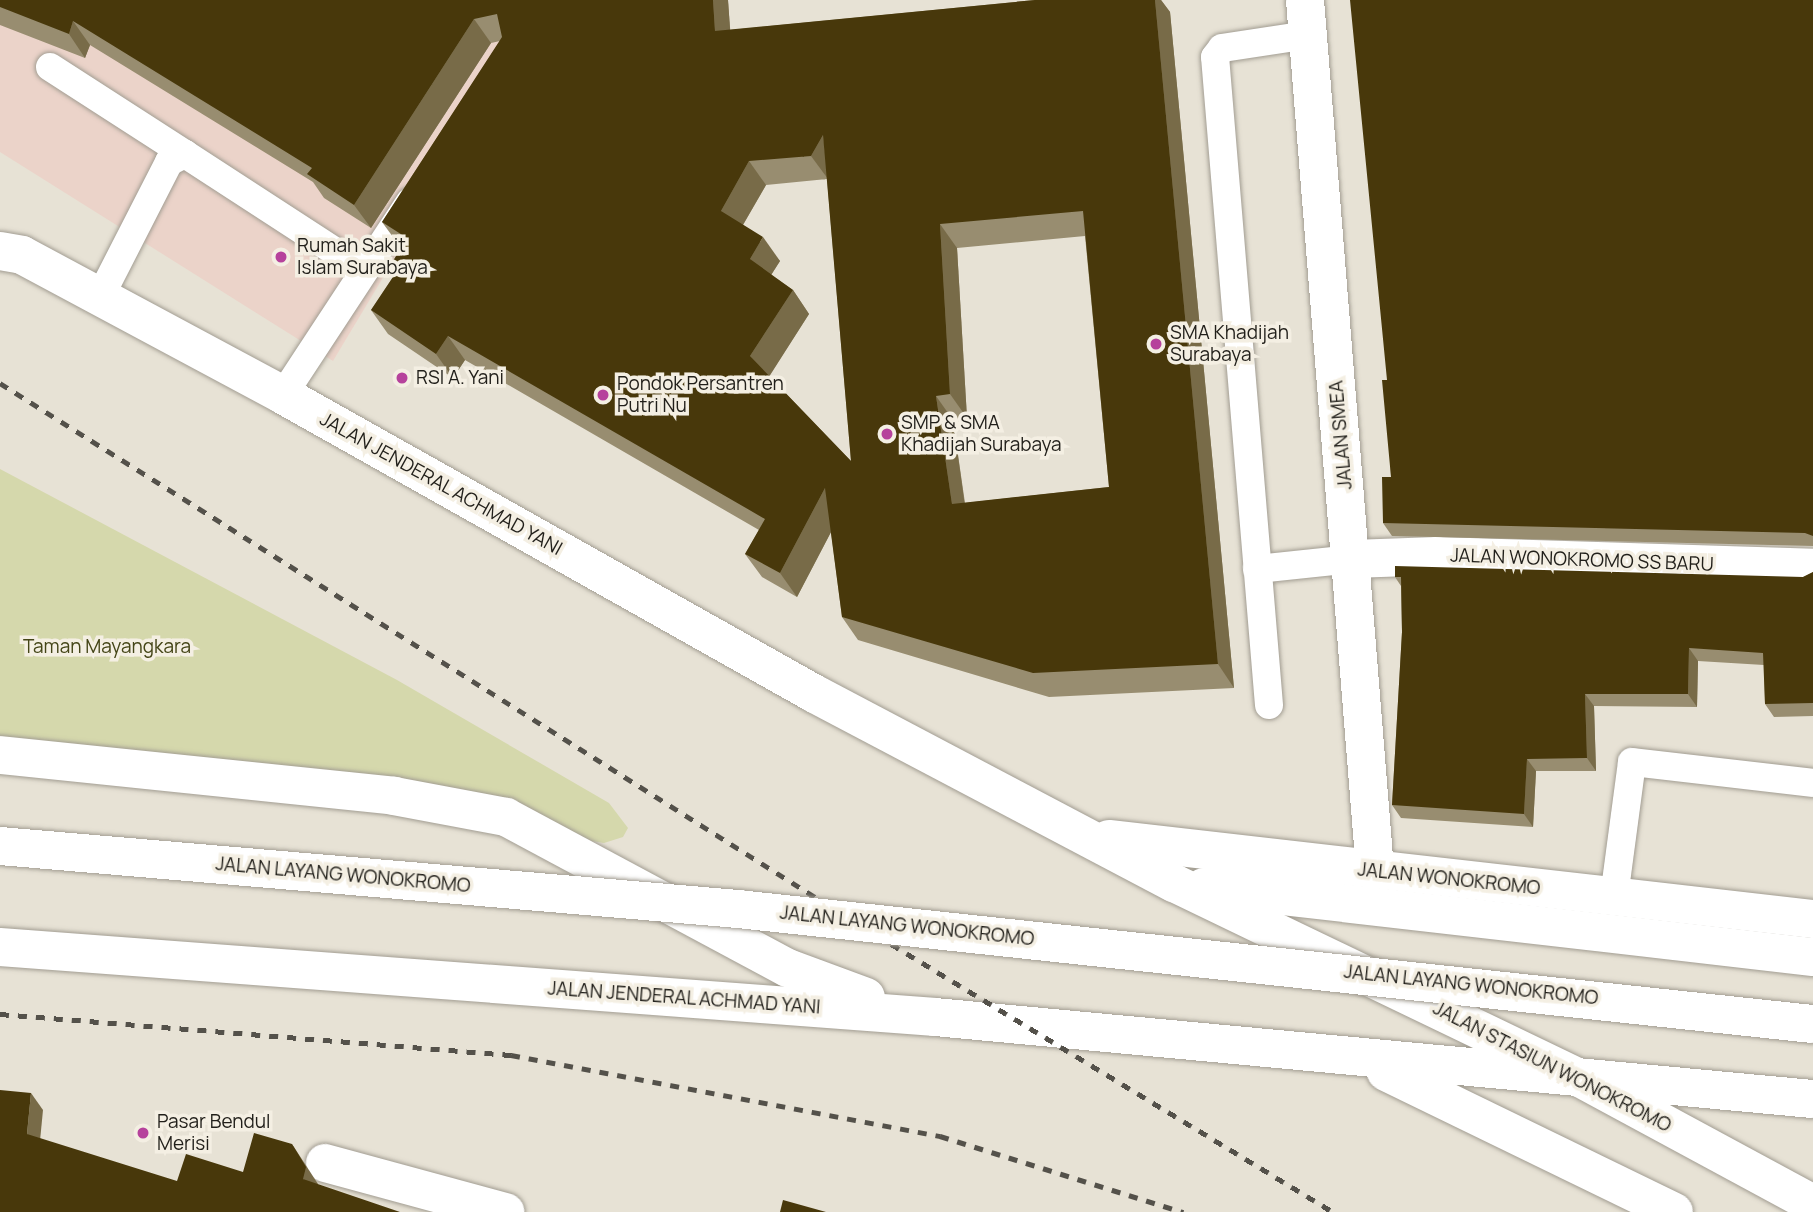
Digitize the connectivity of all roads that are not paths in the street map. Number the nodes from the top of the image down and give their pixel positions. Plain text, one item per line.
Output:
1 (1296, 25) edge
2 (50, 67) dead end
3 (185, 154) junction
4 (429, 177) edge
5 (0, 251) edge
6 (362, 269) junction
7 (100, 297) junction
8 (283, 395) junction
9 (1352, 559) junction
10 (1813, 568) edge
11 (1257, 569) junction
12 (1269, 705) dead end
13 (0, 755) edge
14 (1813, 783) edge
15 (1086, 837) junction
16 (0, 846) edge
17 (1375, 870) junction
18 (1174, 883) junction
19 (1614, 897) junction
20 (1813, 919) edge
21 (0, 947) edge
22 (1813, 957) edge
23 (935, 1017) junction
24 (1813, 1024) edge
25 (1366, 1062) junction
26 (1580, 1078) junction
27 (1813, 1099) edge
28 (325, 1163) dead end
29 (1813, 1204) edge
30 (505, 1212) edge
31 (1674, 1212) edge

1 - 9 main road, JALAN SMEA
1 - 11 lane
2 - 3 lane
3 - 6 lane
3 - 7 lane
4 - 6 lane
5 - 7 main road, JALAN JENDERAL ACHMAD YANI
6 - 8 lane
7 - 8 main road, JALAN JENDERAL ACHMAD YANI
8 - 15 main road, JALAN JENDERAL ACHMAD YANI
9 - 10 main road, JALAN WONOKROMO SS BARU
9 - 11 lane
9 - 17 main road, JALAN SMEA
11 - 12 lane
13 - 23 main road
14 - 19 lane
15 - 17 main road, JALAN WONOKROMO
15 - 18 main road, JALAN JENDERAL ACHMAD YANI
16 - 24 main road, JALAN LAYANG WONOKROMO, bridge
17 - 19 main road, JALAN WONOKROMO
18 - 22 main road, JALAN WONOKROMO
18 - 26 main road, JALAN STASIUN WONOKROMO
19 - 20 main road, JALAN WONOKROMO
21 - 23 main road, JALAN JENDERAL ACHMAD YANI
23 - 25 main road, JALAN JENDERAL ACHMAD YANI
25 - 26 main road
25 - 31 main road
26 - 27 main road
26 - 29 main road, JALAN STASIUN WONOKROMO
28 - 30 main road

